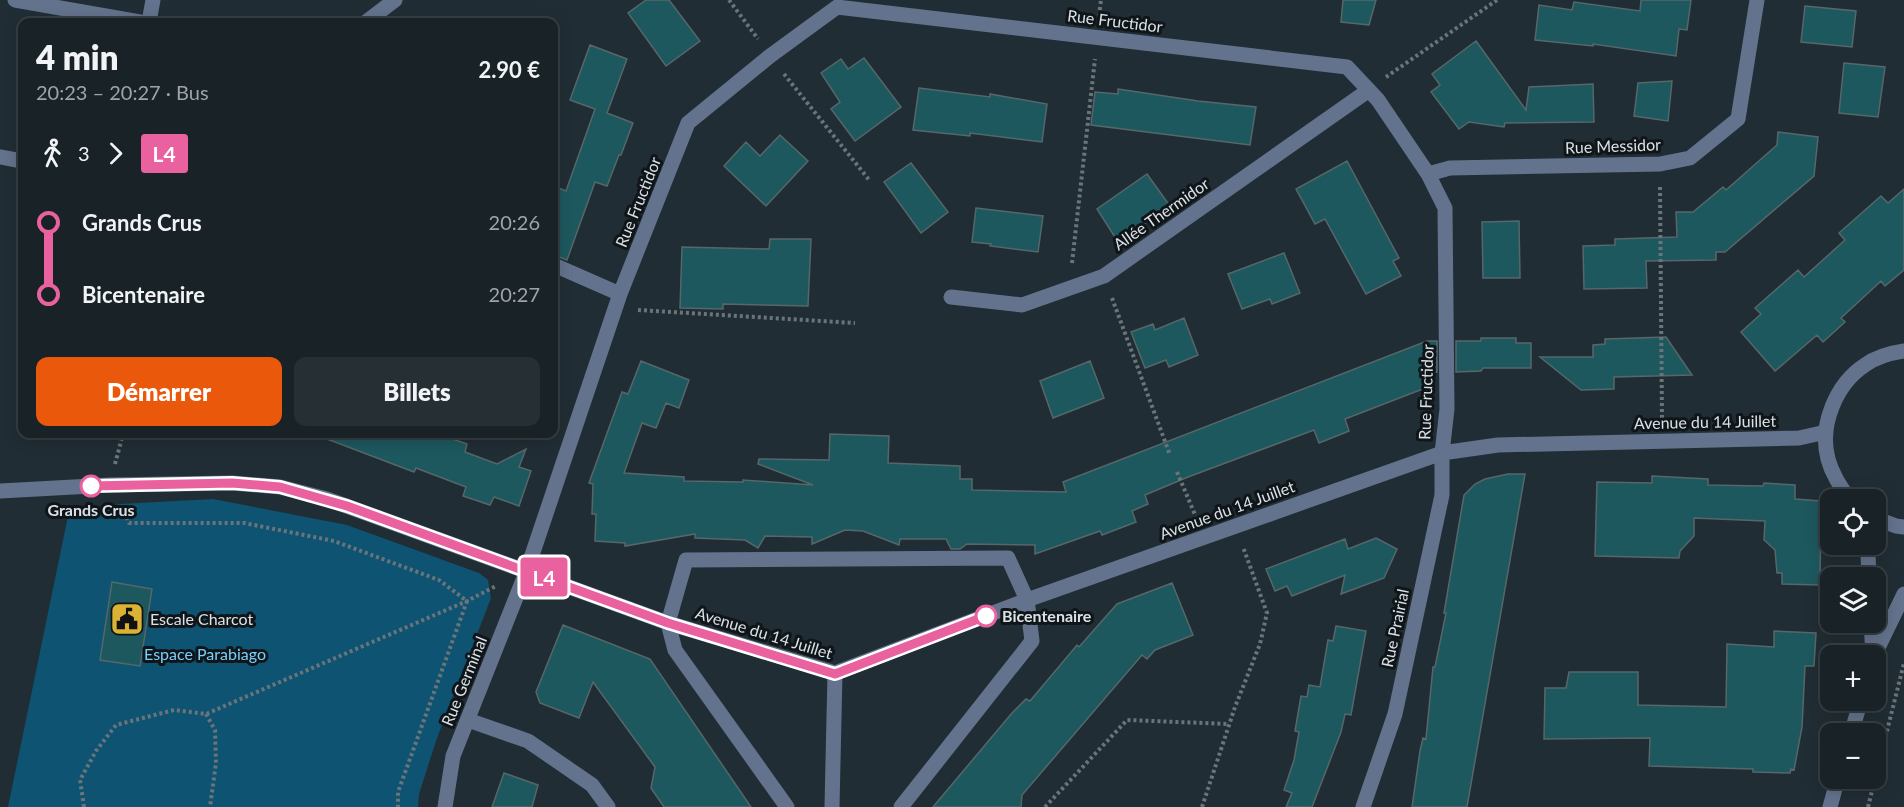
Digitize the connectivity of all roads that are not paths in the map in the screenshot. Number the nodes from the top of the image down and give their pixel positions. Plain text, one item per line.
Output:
1 (15, 0) edge
2 (153, 0) edge
3 (395, 0) edge
4 (1757, 0) edge
5 (117, 18) edge
6 (149, 18) edge
7 (371, 18) edge
8 (1369, 90) junction
9 (0, 157) edge
10 (18, 160) edge
11 (1428, 174) junction
12 (558, 267) edge
13 (951, 297) dead end
14 (617, 302) junction
15 (1904, 351) edge
16 (1826, 432) junction
17 (1442, 453) junction
18 (1842, 489) edge
19 (0, 491) edge
20 (1886, 522) edge
21 (1904, 526) edge
22 (527, 570) junction
23 (1904, 594) edge
24 (1027, 600) junction
25 (668, 623) junction
26 (1878, 645) edge
27 (835, 674) junction
28 (468, 720) junction
29 (1836, 789) edge
30 (445, 807) edge
31 (608, 807) edge
32 (787, 807) edge
33 (832, 807) edge
34 (901, 807) edge
35 (1363, 807) edge
36 (1830, 807) edge

1 - 5 street
2 - 6 street
3 - 7 street
4 - 11 street, Rue Messidor
8 - 11 street, Rue Fructidor
8 - 13 street, Allée Thermidor
8 - 14 street, Rue Fructidor
9 - 10 street
11 - 17 street, Rue Fructidor
12 - 14 street
14 - 22 street, Rue Fructidor
15 - 16 street
16 - 17 street, Avenue du 14 Juillet
16 - 18 street
17 - 24 street, Avenue du 14 Juillet
17 - 35 street, Rue Prairial
19 - 22 street, Avenue du 14 Juillet
20 - 21 street
22 - 25 street, Avenue du 14 Juillet
22 - 28 street, Rue Germinal
23 - 26 street
24 - 25 street
24 - 27 street, Avenue du 14 Juillet
24 - 34 street
25 - 27 street, Avenue du 14 Juillet
25 - 32 street
27 - 33 street
28 - 30 street, Rue Germinal
28 - 31 street
29 - 36 street

